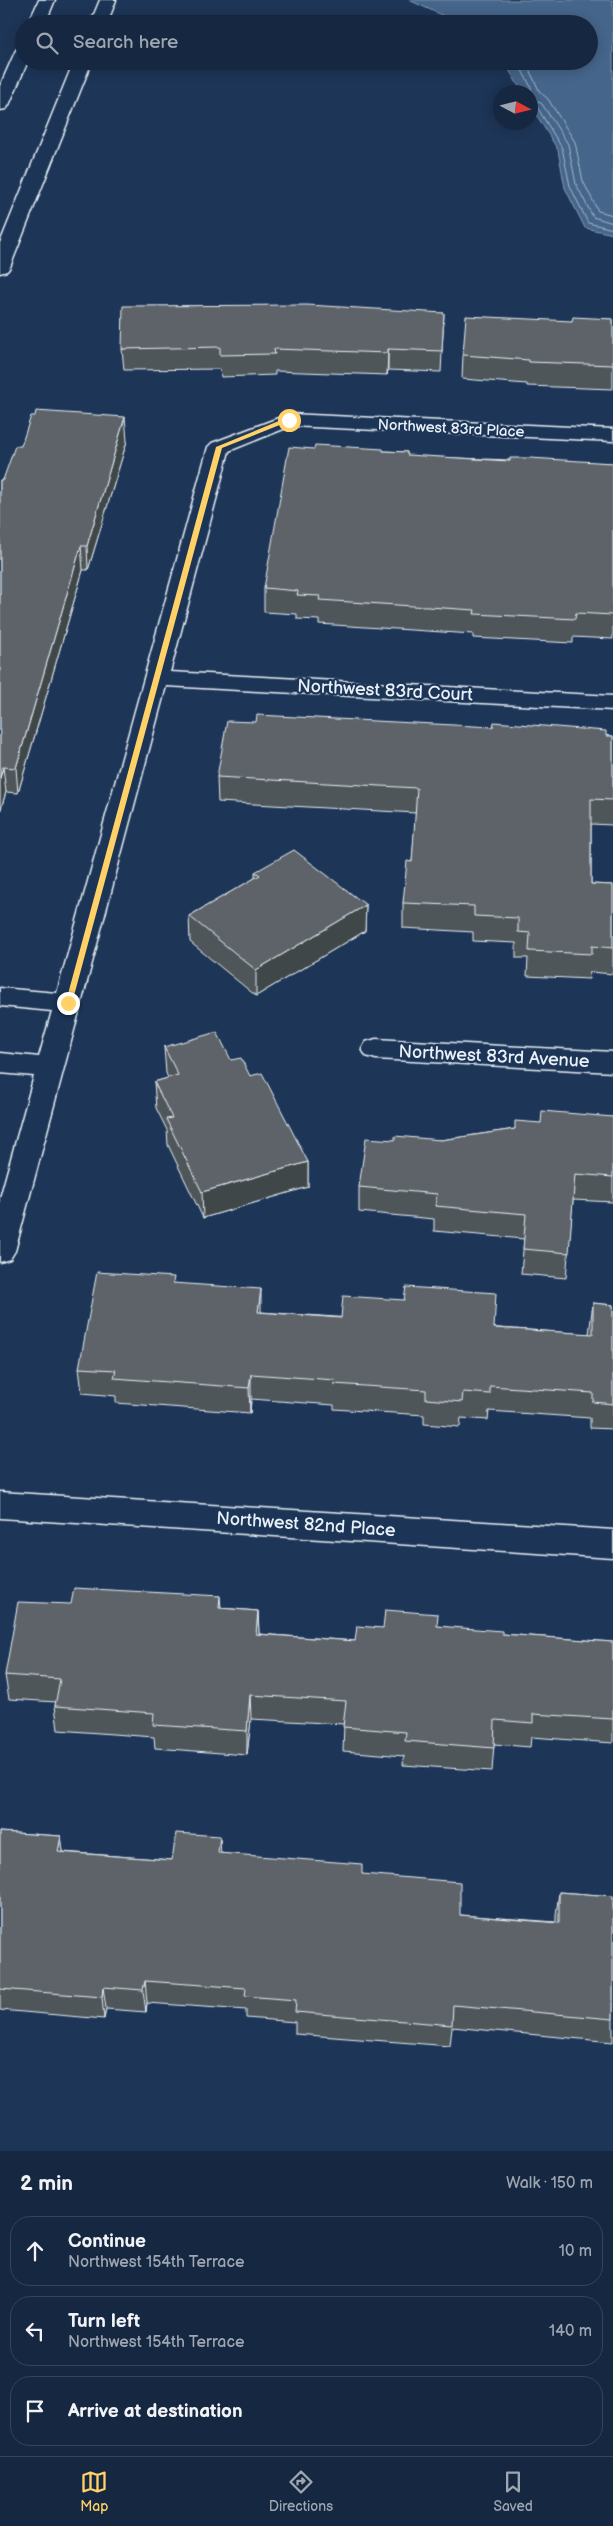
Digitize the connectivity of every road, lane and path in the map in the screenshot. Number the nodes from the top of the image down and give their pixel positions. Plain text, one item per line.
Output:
1 (46, 0) edge
2 (108, 0) edge
3 (40, 15) edge
4 (102, 15) edge
5 (16, 70) edge
6 (79, 70) edge
7 (0, 105) edge
8 (0, 267) edge
9 (613, 435) edge
10 (156, 678) junction
11 (613, 703) edge
12 (0, 997) edge
13 (68, 1003) junction
14 (376, 1050) dead end
15 (613, 1062) edge
16 (0, 1063) edge
17 (50, 1068) junction
18 (0, 1251) edge
19 (0, 1505) edge
20 (613, 1544) edge

1 - 3 street
2 - 4 street
5 - 7 street
6 - 8 street
9 - 10 street, Northwest 83rd Place
10 - 11 street, Northwest 83rd Court
10 - 13 street
12 - 13 street
13 - 17 street
14 - 15 street, Northwest 83rd Avenue
16 - 17 street
17 - 18 street
19 - 20 street, Northwest 82nd Place

